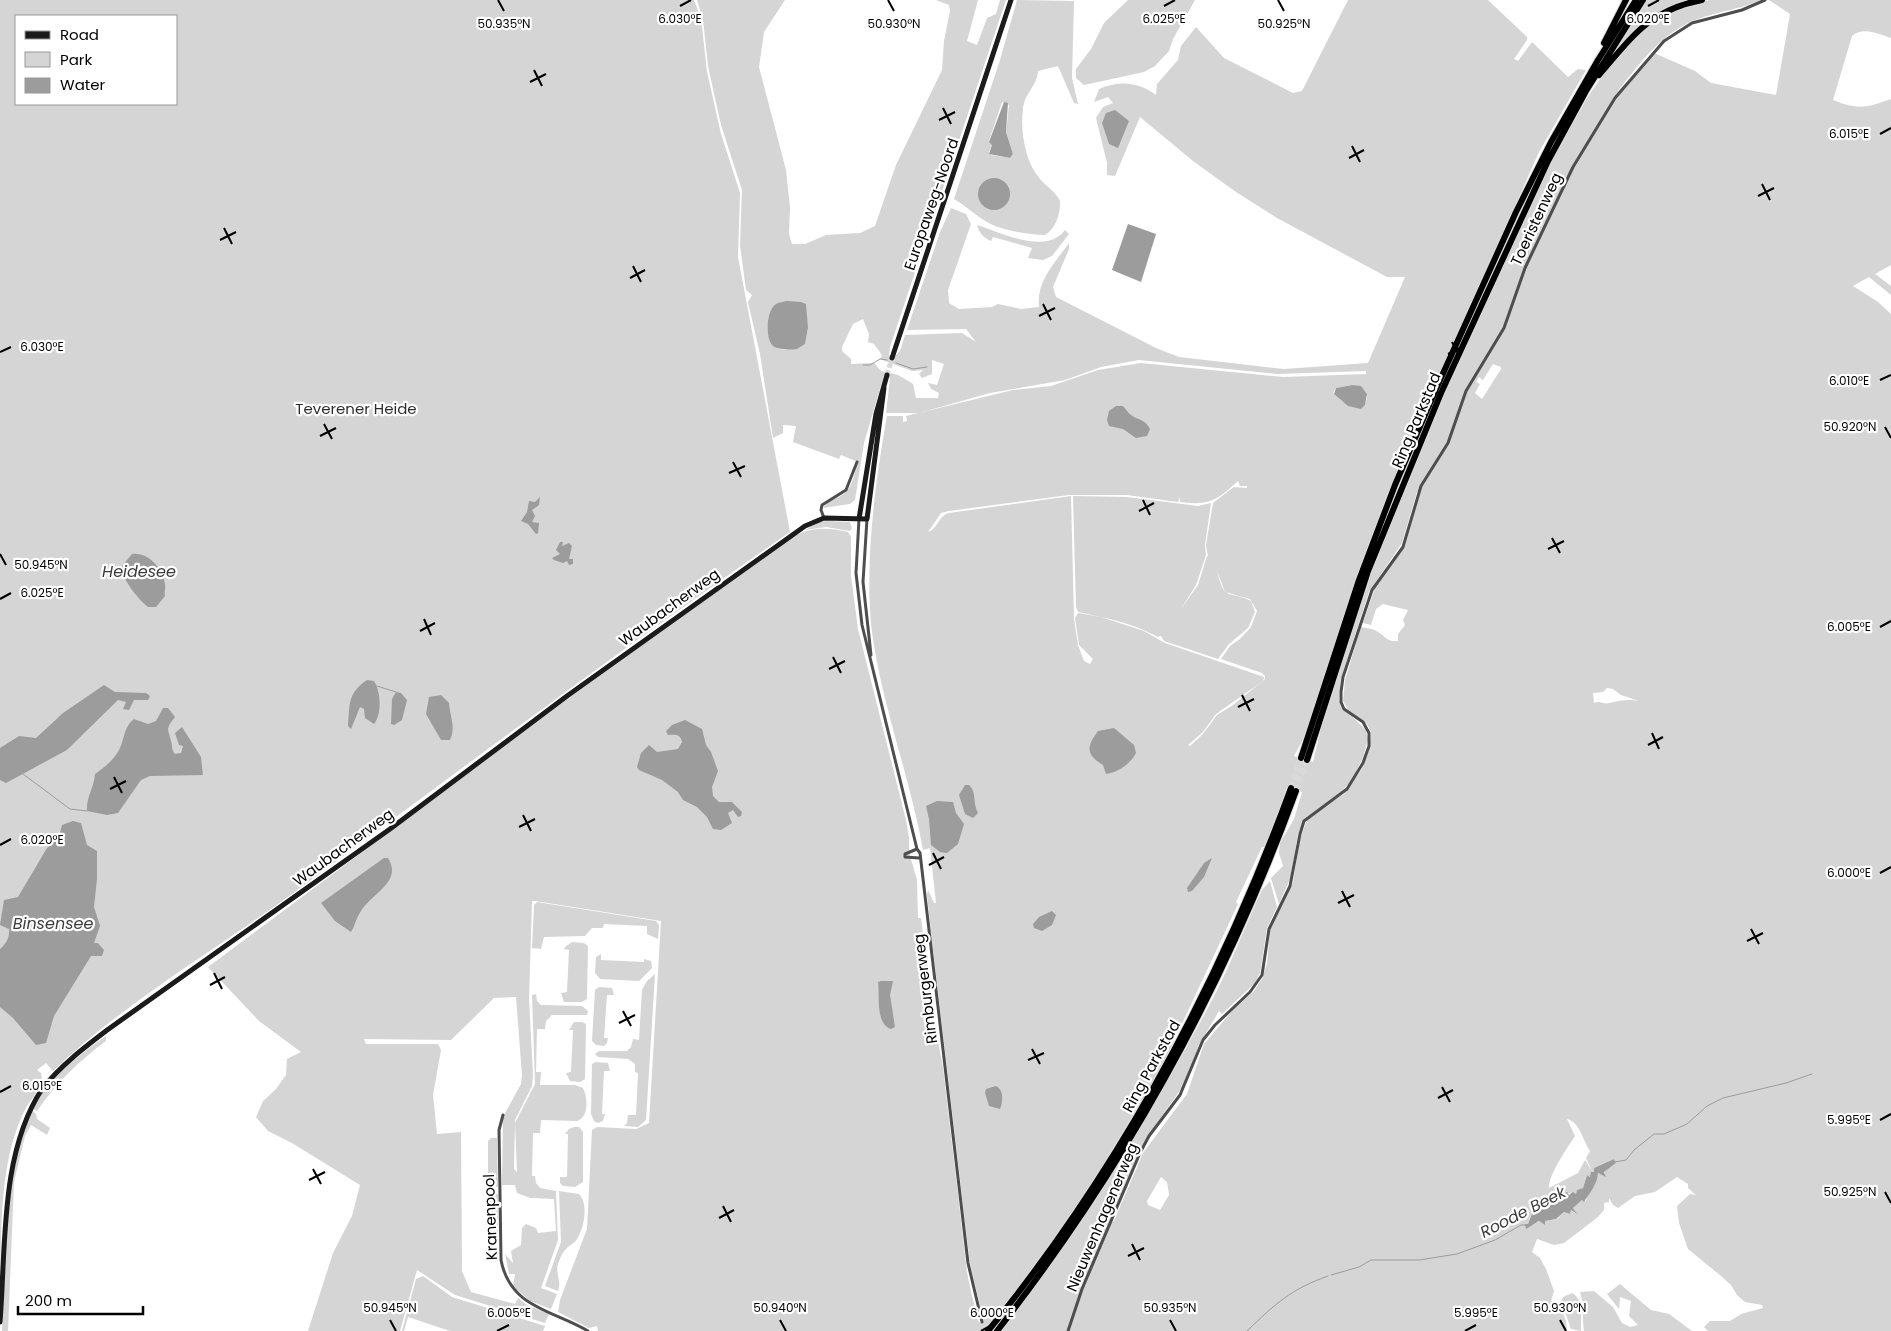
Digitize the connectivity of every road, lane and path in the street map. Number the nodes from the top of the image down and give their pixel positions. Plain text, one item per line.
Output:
1 (1011, 0) edge
2 (1626, 0) edge
3 (1636, 0) edge
4 (1643, 0) edge
5 (1702, 0) edge
6 (1765, 0) edge
7 (1589, 74) junction
8 (1586, 90) junction
9 (892, 358) tunnel mouth
10 (887, 375) tunnel mouth
11 (884, 388) junction
12 (857, 462) dead end
13 (824, 518) junction
14 (859, 519) junction
15 (867, 519) junction
16 (1410, 522) joint
17 (871, 658) junction
18 (917, 849) junction
19 (919, 858) junction
20 (503, 1114) dead end
21 (0, 1322) edge
22 (982, 1322) tunnel mouth
23 (588, 1331) edge
24 (988, 1331) edge
25 (997, 1331) edge
26 (1068, 1331) edge

1 - 9 street, Europaweg-Noord
2 - 7 highway
3 - 7 highway, Ring Parkstad
4 - 8 highway, Ring Parkstad
5 - 8 highway
6 - 16 street, Toeristenweg
7 - 8 highway, Ring Parkstad
10 - 11 street
11 - 14 street
11 - 15 street
12 - 13 street
13 - 14 street, Waubacherweg
13 - 21 street, Waubacherweg
14 - 15 street, Waubacherweg
14 - 17 street, Rimburgerweg
15 - 17 street, Rimburgerweg
16 - 26 street, Nieuwenhagenerweg
17 - 18 street, Rimburgerweg
18 - 19 street, Rimburgerweg
18 - 19 street
19 - 22 street, Rimburgerweg
20 - 23 street, Kranenpool
24 - 25 highway, Ring Parkstad

